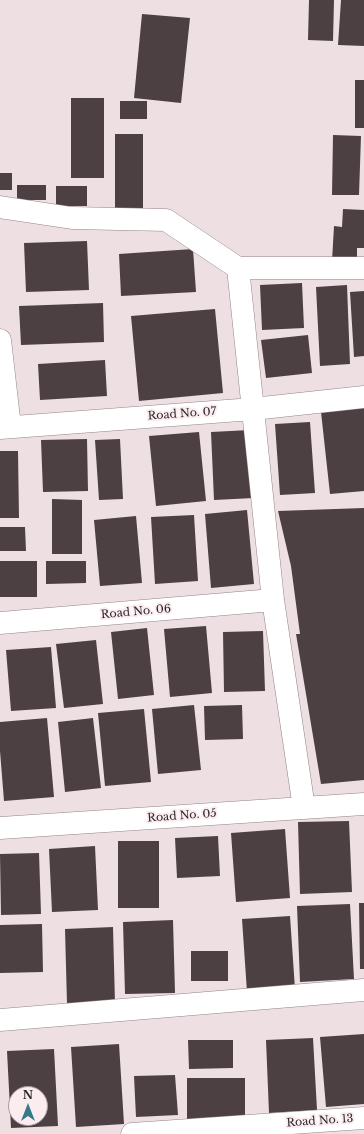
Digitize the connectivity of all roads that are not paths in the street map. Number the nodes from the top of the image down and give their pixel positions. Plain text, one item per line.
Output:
1 (0, 207) edge
2 (238, 268) junction
3 (364, 268) edge
4 (0, 340) edge
5 (364, 397) edge
6 (253, 409) junction
7 (5, 427) edge
8 (273, 600) junction
9 (0, 623) edge
10 (364, 804) edge
11 (304, 808) junction
12 (0, 828) edge
13 (364, 990) edge
14 (0, 1020) edge
15 (364, 1118) edge
16 (132, 1134) edge

1 - 2 street
2 - 3 street
2 - 6 street
4 - 7 street
5 - 6 street, Road No. 07
6 - 7 street, Road No. 07
6 - 8 street
8 - 9 street, Road No. 06
8 - 11 street
10 - 11 street, Road No. 05
11 - 12 street, Road No. 05
13 - 14 street
15 - 16 street, Road No. 13

